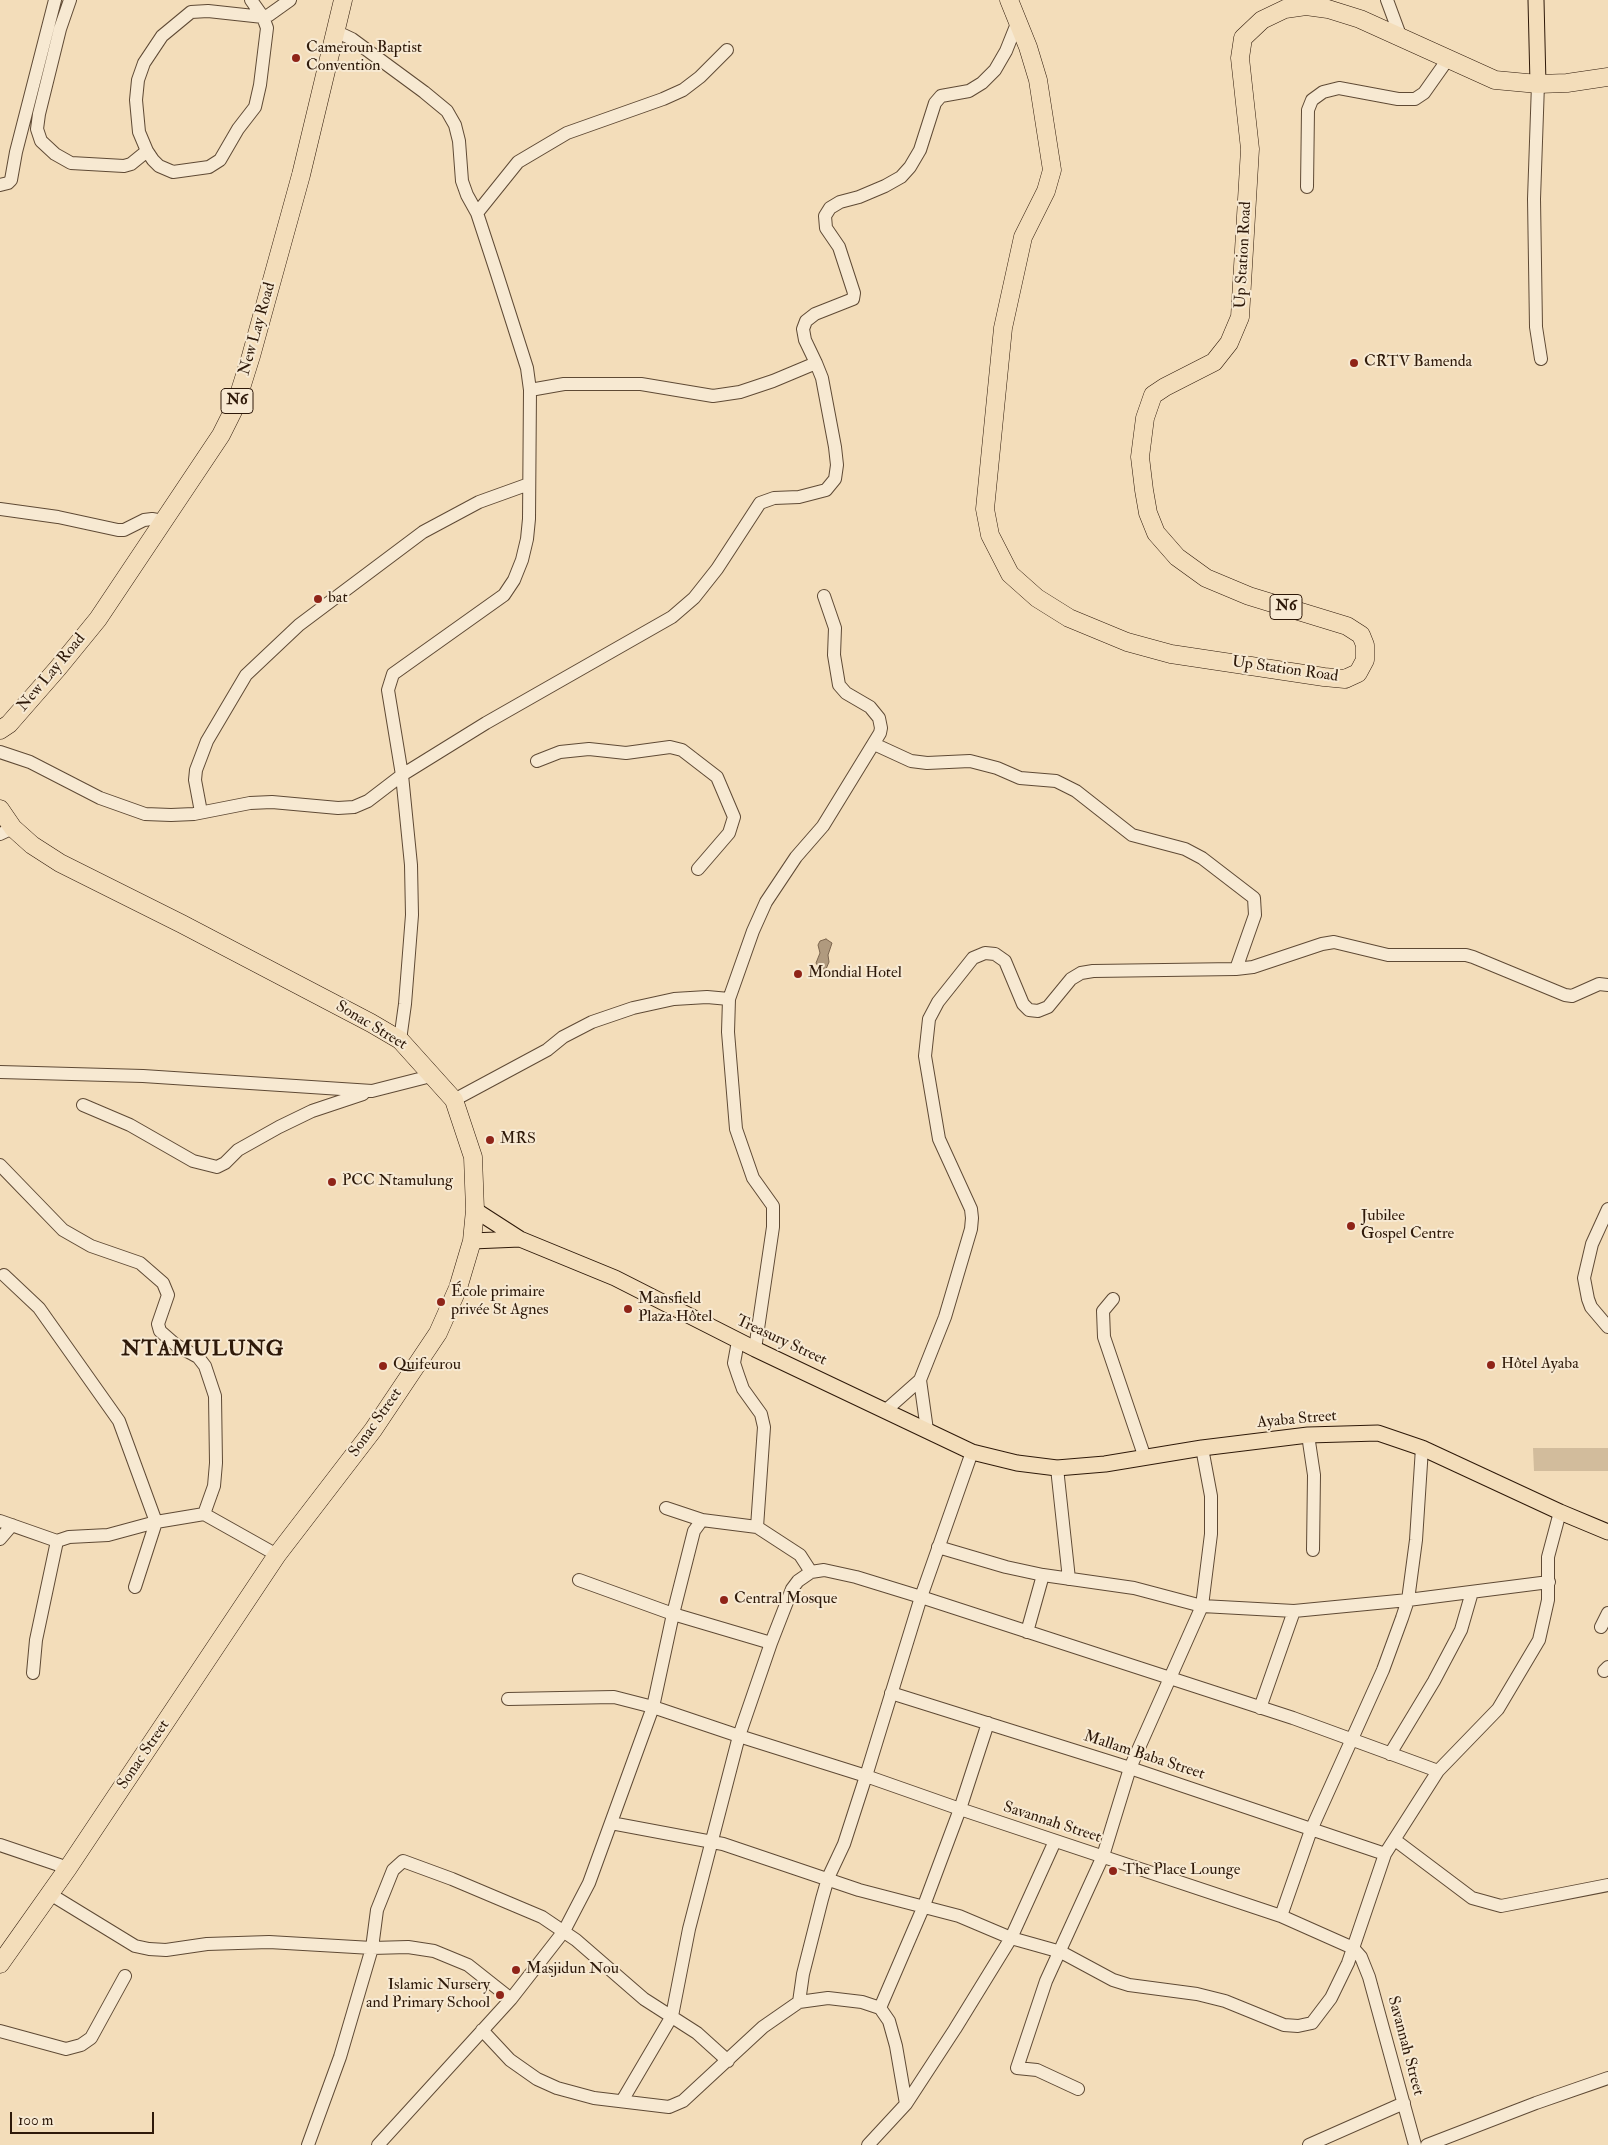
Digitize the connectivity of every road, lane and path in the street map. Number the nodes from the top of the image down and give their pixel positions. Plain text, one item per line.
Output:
1 (55, 0) edge
2 (70, 0) edge
3 (251, 0) edge
4 (290, 0) edge
5 (334, 0) edge
6 (343, 0) edge
7 (1009, 0) edge
8 (1387, 0) edge
9 (1536, 0) edge
10 (263, 16) junction
11 (1018, 21) junction
12 (336, 25) junction
13 (1401, 38) junction
14 (727, 50) dead end
15 (1448, 59) junction
16 (1608, 77) edge
17 (1538, 84) junction
18 (147, 151) junction
19 (0, 185) edge
20 (1308, 187) dead end
21 (477, 213) junction
22 (1541, 359) dead end
23 (816, 363) junction
24 (530, 390) junction
25 (529, 484) junction
26 (0, 509) edge
27 (163, 521) junction
28 (824, 596) dead end
29 (5, 727) edge
30 (0, 743) edge
31 (874, 744) junction
32 (0, 752) edge
33 (537, 760) dead end
34 (402, 775) junction
35 (0, 809) edge
36 (201, 812) junction
37 (6, 831) edge
38 (698, 869) dead end
39 (1236, 969) junction
40 (1608, 985) edge
41 (729, 999) junction
42 (400, 1040) junction
43 (0, 1072) edge
44 (431, 1076) junction
45 (372, 1091) junction
46 (454, 1100) junction
47 (83, 1105) dead end
48 (0, 1165) edge
49 (1608, 1209) edge
50 (475, 1210) junction
51 (520, 1239) junction
52 (472, 1242) junction
53 (4, 1275) dead end
54 (1113, 1299) dead end
55 (1608, 1327) edge
56 (738, 1341) junction
57 (755, 1349) junction
58 (920, 1380) junction
59 (885, 1411) junction
60 (927, 1430) junction
61 (1308, 1435) junction
62 (1202, 1448) junction
63 (1422, 1448) junction
64 (972, 1452) junction
65 (1145, 1458) junction
66 (1057, 1468) junction
67 (666, 1508) dead end
68 (1560, 1512) junction
69 (204, 1514) junction
70 (702, 1520) junction
71 (156, 1522) junction
72 (6, 1523) edge
73 (757, 1527) junction
74 (1608, 1532) edge
75 (0, 1540) edge
76 (57, 1541) junction
77 (938, 1547) junction
78 (1313, 1550) dead end
79 (277, 1554) junction
80 (811, 1572) junction
81 (1043, 1575) junction
82 (1069, 1578) junction
83 (579, 1580) dead end
84 (1548, 1582) junction
85 (135, 1587) dead end
86 (1472, 1592) junction
87 (921, 1597) junction
88 (1408, 1600) junction
89 (1202, 1606) junction
90 (1294, 1611) junction
91 (1608, 1613) edge
92 (673, 1614) junction
93 (1601, 1627) dead end
94 (1027, 1632) junction
95 (771, 1643) junction
96 (33, 1673) dead end
97 (1169, 1679) junction
98 (891, 1693) junction
99 (508, 1699) dead end
100 (653, 1707) junction
101 (1260, 1708) junction
102 (988, 1723) junction
103 (739, 1736) junction
104 (1352, 1740) junction
105 (1390, 1754) junction
106 (1130, 1768) junction
107 (1438, 1772) junction
108 (866, 1776) junction
109 (960, 1809) junction
110 (611, 1823) junction
111 (1312, 1830) junction
112 (1395, 1840) junction
113 (713, 1841) junction
114 (1055, 1841) junction
115 (0, 1845) edge
116 (1385, 1854) junction
117 (1103, 1856) junction
118 (68, 1868) junction
119 (828, 1878) junction
120 (1608, 1885) edge
121 (50, 1894) junction
122 (923, 1908) junction
123 (1281, 1916) junction
124 (564, 1931) junction
125 (1011, 1938) junction
126 (372, 1948) junction
127 (1353, 1948) junction
128 (1061, 1952) junction
129 (0, 1964) edge
130 (125, 1976) dead end
131 (511, 2000) junction
132 (798, 2002) junction
133 (880, 2008) junction
134 (672, 2016) junction
135 (482, 2030) junction
136 (0, 2031) edge
137 (728, 2061) junction
138 (1608, 2078) edge
139 (1078, 2089) dead end
140 (622, 2100) junction
141 (1404, 2103) junction
142 (906, 2104) junction
143 (308, 2145) edge
144 (378, 2145) edge
145 (868, 2145) edge
146 (1309, 2145) edge
147 (1415, 2145) edge
148 (1427, 2145) edge

1 - 19 street
2 - 18 street
3 - 10 street
4 - 10 street
5 - 12 highway, N6
6 - 12 highway, N6
7 - 11 highway, Up Station Road / N6
8 - 13 street
9 - 17 main road
10 - 18 street
10 - 18 street
11 - 13 highway, Up Station Road / N6
11 - 23 street
12 - 21 street
12 - 27 highway, New Lay Road / N6
13 - 15 highway, Up Station Road / N6
14 - 21 street
15 - 17 highway, Up Station Road / N6
15 - 20 street
16 - 17 highway, Up Station Road / N6
17 - 22 street
21 - 24 street
23 - 24 street
23 - 34 street
24 - 25 street
25 - 34 street
25 - 36 street
26 - 27 street
27 - 29 highway, New Lay Road / N6
28 - 31 street
29 - 30 highway, N6
31 - 39 street
31 - 41 street
32 - 36 street
33 - 38 street
34 - 36 street
34 - 42 street
35 - 37 highway, Sonac Street
37 - 42 highway, Sonac Street
39 - 40 street
39 - 58 street
41 - 46 street
41 - 57 street
42 - 44 highway, Sonac Street
43 - 45 street
44 - 45 street
44 - 46 highway, Sonac Street
45 - 47 street
46 - 50 highway, Sonac Street
48 - 69 street
49 - 55 street
50 - 51 main road, Treasury Street
50 - 52 highway, Sonac Street
51 - 52 main road, Treasury Street
51 - 56 main road, Treasury Street
52 - 79 highway, Sonac Street
53 - 71 street
54 - 65 street
56 - 57 main road, Treasury Street
56 - 73 street
57 - 59 main road, Treasury Street
58 - 59 street
58 - 60 street
59 - 60 main road, Treasury Street
60 - 64 main road, Treasury Street
61 - 62 main road, Ayaba Street
61 - 63 main road, Ayaba Street
61 - 78 street
62 - 65 main road, Ayaba Street
62 - 89 street
63 - 68 main road, Ayaba Street
63 - 88 street
64 - 66 main road, Ayaba Street
64 - 77 street
65 - 66 main road, Ayaba Street
66 - 82 street
67 - 70 street
68 - 74 main road, Ayaba Street
68 - 84 street
69 - 71 street
69 - 79 street
70 - 73 street
70 - 92 street
71 - 76 street
71 - 85 street
72 - 75 street
72 - 76 street
73 - 80 street
76 - 96 street
77 - 81 street
77 - 87 street
79 - 118 highway, Sonac Street
80 - 87 street
80 - 95 street
81 - 82 street
81 - 94 street
82 - 89 street
83 - 92 street
84 - 86 street
84 - 107 street
86 - 88 street
86 - 105 street
87 - 94 street
87 - 98 street
88 - 90 street
88 - 104 street
89 - 90 street
89 - 97 street
90 - 101 street
91 - 93 street
92 - 95 street
92 - 100 street
94 - 97 street
95 - 103 street
97 - 101 street
97 - 106 street
98 - 102 street, Mallam Baba Street
98 - 108 street
99 - 100 street, Savannah Street
100 - 103 street, Savannah Street
100 - 110 street
101 - 104 street
102 - 106 street, Mallam Baba Street
102 - 109 street
103 - 108 street, Savannah Street
103 - 113 street
104 - 105 street
104 - 111 street
105 - 107 street
106 - 111 street, Mallam Baba Street
106 - 117 street
107 - 112 street
108 - 109 street, Savannah Street
108 - 119 street
109 - 114 street, Savannah Street
109 - 122 street
110 - 113 street
110 - 124 street
111 - 116 street, Mallam Baba Street
111 - 123 street
112 - 116 street
112 - 120 street
113 - 119 street
113 - 134 street
114 - 117 street, Savannah Street
114 - 125 street
115 - 118 street
116 - 127 street
117 - 123 street, Savannah Street
117 - 128 street
118 - 121 highway, Sonac Street
119 - 122 street
119 - 132 street
121 - 126 street
121 - 129 highway, Sonac Street
122 - 125 street
122 - 133 street
123 - 127 street, Savannah Street
124 - 126 street
124 - 131 street
124 - 134 street
125 - 128 street
125 - 142 street
126 - 131 street
126 - 143 street
127 - 128 street
127 - 141 street, Savannah Street
128 - 139 street
130 - 136 street
131 - 135 street
132 - 133 street
132 - 137 street
133 - 142 street
134 - 137 street
134 - 140 street
135 - 140 street
135 - 144 street
137 - 140 street
138 - 148 street
141 - 146 street
141 - 147 street, Savannah Street
142 - 145 street

